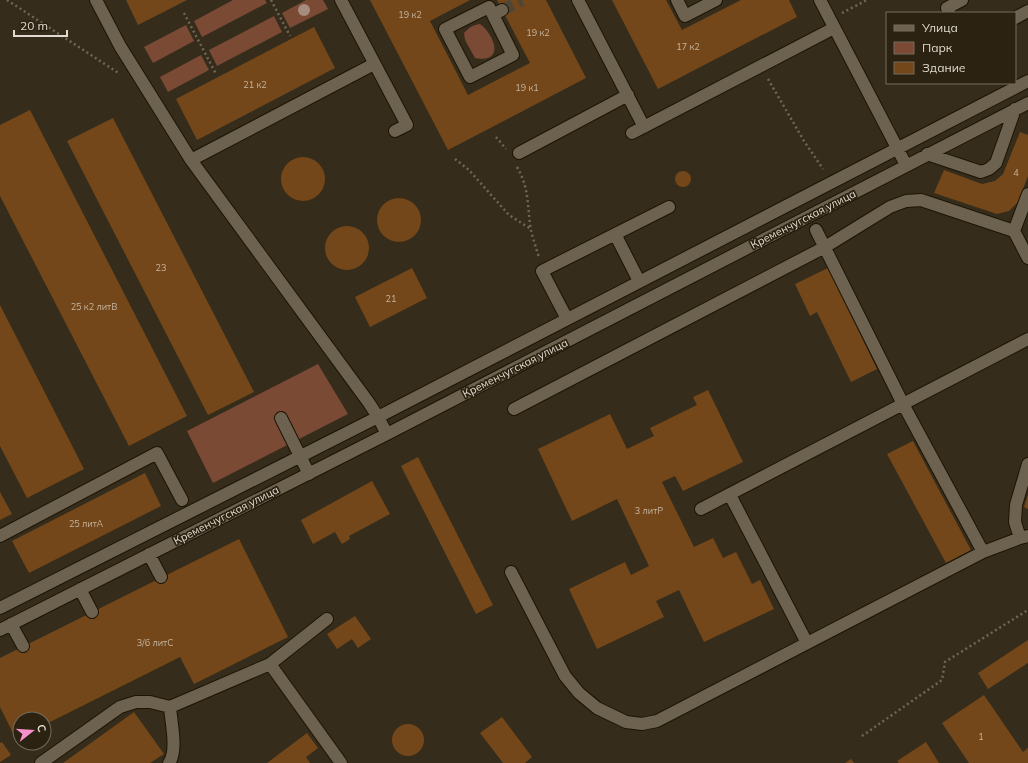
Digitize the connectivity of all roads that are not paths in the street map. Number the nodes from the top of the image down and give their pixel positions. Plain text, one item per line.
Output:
1 (96, 0) edge
2 (341, 0) edge
3 (578, 0) edge
4 (677, 0) edge
5 (716, 0) edge
6 (820, 0) edge
7 (962, 0) edge
8 (1028, 11) edge
9 (498, 12) joint
10 (949, 12) edge
11 (1016, 17) edge
12 (834, 28) junction
13 (374, 64) junction
14 (1028, 81) edge
15 (628, 95) junction
16 (1028, 103) edge
17 (1015, 109) junction
18 (644, 127) junction
19 (396, 131) dead end
20 (632, 133) dead end
21 (897, 148) junction
22 (927, 154) junction
23 (513, 156) road end
24 (191, 160) junction
25 (906, 165) junction
26 (1028, 194) edge
27 (669, 207) dead end
28 (816, 230) dead end
29 (1014, 231) junction
30 (615, 234) junction
31 (824, 247) junction
32 (1028, 258) edge
33 (639, 282) junction
34 (567, 319) junction
35 (1028, 339) edge
36 (903, 404) junction
37 (514, 409) dead end
38 (378, 417) junction
39 (281, 418) dead end
40 (387, 434) junction
41 (300, 456) junction
42 (1028, 464) edge
43 (309, 474) junction
44 (730, 495) junction
45 (182, 500) dead end
46 (701, 509) dead end
47 (0, 536) edge
48 (1024, 537) edge
49 (983, 552) junction
50 (150, 554) junction
51 (511, 572) dead end
52 (161, 577) dead end
53 (80, 589) junction
54 (0, 608) edge
55 (92, 612) dead end
56 (327, 619) dead end
57 (11, 624) junction
58 (0, 630) edge
59 (807, 643) junction
60 (23, 646) dead end
61 (270, 664) junction
62 (170, 707) junction
63 (41, 763) edge
64 (169, 763) edge
65 (341, 763) edge

1 - 24 street
2 - 13 street
3 - 15 street
4 - 5 street
6 - 12 street
7 - 10 street
8 - 11 street
9 - 9 street
12 - 18 street
12 - 21 street
13 - 19 street
13 - 24 street
14 - 21 street, Кременчугская улица
15 - 18 street
15 - 23 street
16 - 17 street, Кременчугская улица
17 - 22 street, Кременчугская улица
17 - 22 street
18 - 20 street
21 - 25 street
21 - 33 street, Кременчугская улица
22 - 25 street, Кременчугская улица
24 - 38 street
25 - 40 street, Кременчугская улица
26 - 29 street
27 - 30 street
28 - 31 street
29 - 31 street
29 - 32 street
30 - 33 street
30 - 34 street
31 - 36 street
31 - 37 street
33 - 34 street, Кременчугская улица
34 - 38 street, Кременчугская улица
35 - 36 street
36 - 44 street
36 - 49 street
38 - 40 street
38 - 41 street, Кременчугская улица
39 - 41 street
40 - 43 street, Кременчугская улица
41 - 43 street
41 - 54 street, Кременчугская улица
42 - 48 street
43 - 50 street, Кременчугская улица
44 - 46 street
44 - 59 street
45 - 47 street
48 - 49 street
49 - 59 street
50 - 52 street
50 - 53 street, Кременчугская улица
51 - 59 street
53 - 55 street
53 - 57 street, Кременчугская улица
56 - 61 street
57 - 58 street, Кременчугская улица
57 - 60 street
61 - 62 street
61 - 65 street
62 - 63 street
62 - 64 street

